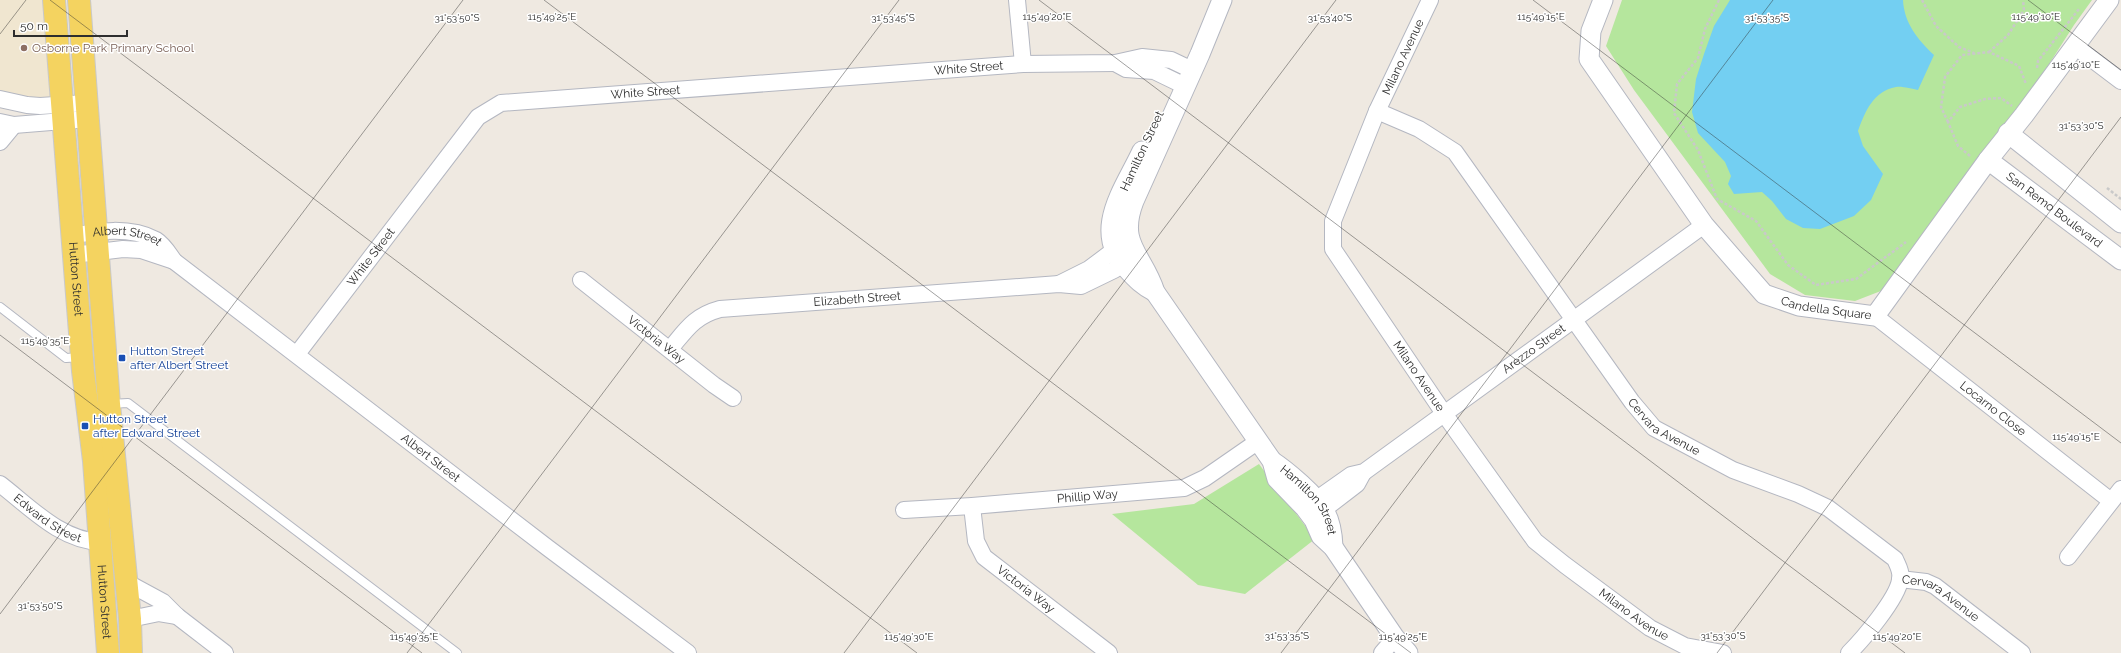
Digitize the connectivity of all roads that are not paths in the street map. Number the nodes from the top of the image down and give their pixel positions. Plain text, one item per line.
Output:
1 (54, 0) edge
2 (79, 0) edge
3 (1017, 0) edge
4 (1212, 0) edge
5 (1222, 0) edge
6 (1430, 0) edge
7 (1603, 0) edge
8 (2109, 0) edge
9 (2076, 47) junction
10 (1023, 64) junction
11 (1183, 75) junction
12 (2121, 81) edge
13 (0, 99) edge
14 (87, 111) junction
15 (1377, 111) junction
16 (62, 113) junction
17 (7, 123) edge
18 (2008, 133) junction
19 (0, 142) edge
20 (1981, 160) junction
21 (2100, 206) junction
22 (2121, 223) edge
23 (1704, 225) junction
24 (2083, 230) junction
25 (97, 242) junction
26 (72, 245) junction
27 (1127, 256) junction
28 (2121, 260) edge
29 (581, 280) dead end
30 (0, 307) edge
31 (1875, 316) junction
32 (1575, 321) junction
33 (670, 350) junction
34 (296, 354) junction
35 (82, 357) junction
36 (732, 398) dead end
37 (109, 404) junction
38 (1445, 415) junction
39 (1258, 442) junction
40 (0, 484) edge
41 (2116, 495) edge
42 (972, 506) junction
43 (1314, 508) junction
44 (904, 510) dead end
45 (100, 542) junction
46 (2068, 556) dead end
47 (1900, 579) junction
48 (126, 582) junction
49 (177, 616) junction
50 (130, 619) junction
51 (1395, 638) junction
52 (108, 653) edge
53 (131, 653) edge
54 (225, 653) edge
55 (457, 653) edge
56 (688, 653) edge
57 (1109, 653) edge
58 (1382, 653) edge
59 (1408, 653) edge
60 (1723, 653) edge
61 (1848, 653) edge
62 (2022, 653) edge

1 - 16 main road, Hutton Street
2 - 14 main road, Hutton Street
3 - 10 street
4 - 11 street, Hamilton Street
5 - 11 street, Hamilton Street
6 - 15 street, Milano Avenue
7 - 23 street, Candella Square
8 - 9 street, Candella Square
9 - 12 street
9 - 18 street, Candella Square
10 - 11 street, White Street
10 - 34 street, White Street
11 - 27 street, Hamilton Street
13 - 16 street
14 - 16 street
14 - 25 main road, Hutton Street
15 - 32 street, Cervara Avenue
15 - 38 street, Milano Avenue
16 - 17 street
16 - 26 main road, Hutton Street
17 - 19 street
18 - 20 street, Candella Square
18 - 21 street
20 - 24 street, San Remo Boulevard
20 - 31 street, Candella Square
21 - 22 street
21 - 24 street
23 - 31 street, Candella Square
23 - 32 street, Arezzo Street
24 - 28 street, San Remo Boulevard
25 - 26 street, Albert Street
25 - 34 street, Albert Street
25 - 37 main road, Hutton Street
26 - 35 main road, Hutton Street
27 - 33 street, Elizabeth Street
27 - 39 street, Hamilton Street
29 - 33 street, Victoria Way
30 - 35 lane
31 - 41 street, Locarno Close
32 - 38 street, Arezzo Street
32 - 47 street, Cervara Avenue
33 - 36 street, Victoria Way
34 - 56 street, Albert Street
35 - 45 main road, Hutton Street
37 - 48 main road, Hutton Street
37 - 55 lane
38 - 43 street, Arezzo Street
38 - 60 street, Milano Avenue
39 - 42 street, Phillip Way
39 - 43 street, Hamilton Street
40 - 45 street, Edward Street
41 - 46 street, Locarno Close
42 - 44 street, Phillip Way
42 - 57 street, Victoria Way
43 - 51 street, Hamilton Street
45 - 52 main road, Hutton Street
47 - 61 street
47 - 62 street, Cervara Avenue
48 - 49 street
48 - 50 main road, Hutton Street
49 - 50 street
49 - 54 street
50 - 53 main road, Hutton Street
51 - 58 street
51 - 59 street, Hamilton Street

